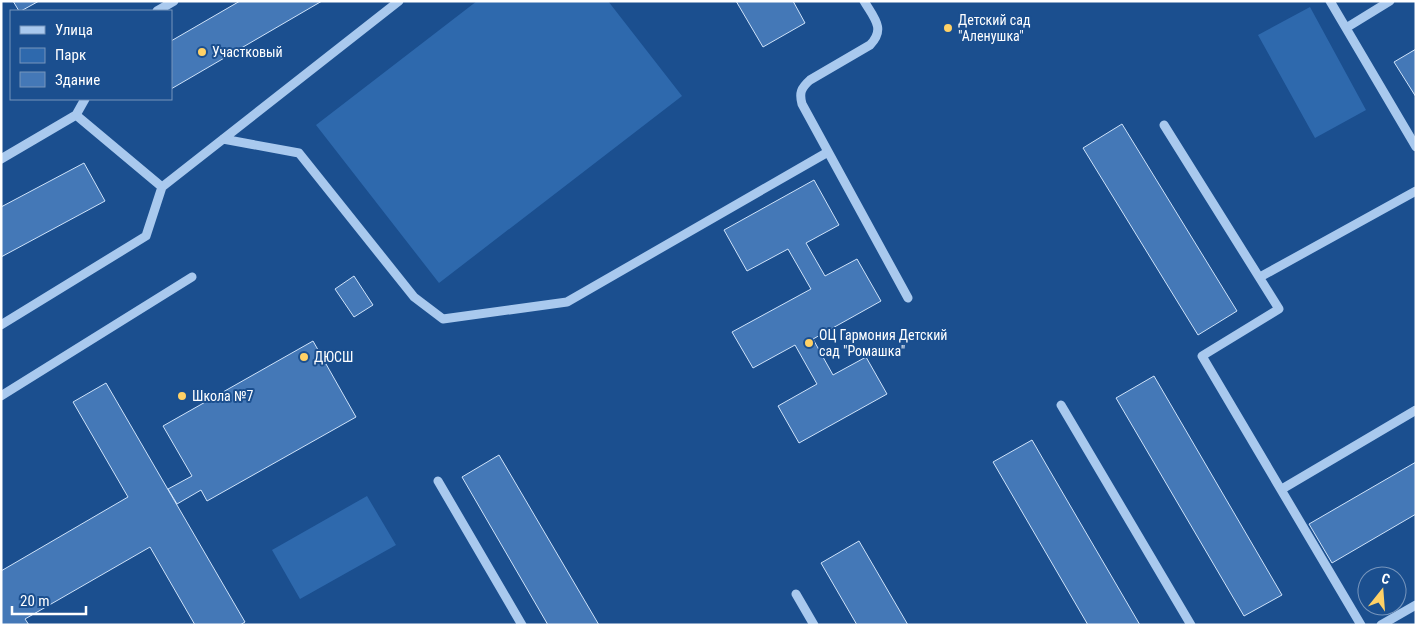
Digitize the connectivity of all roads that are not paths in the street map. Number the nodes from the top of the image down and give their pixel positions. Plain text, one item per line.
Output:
1 (174, 1) edge
2 (399, 1) edge
3 (864, 1) edge
4 (1330, 1) edge
5 (1390, 1) edge
6 (159, 10) edge
7 (1346, 28) junction
8 (84, 100) edge
9 (76, 116) junction
10 (1164, 124) dead end
11 (223, 139) junction
12 (1416, 147) edge
13 (828, 152) junction
14 (1, 158) edge
15 (162, 187) junction
16 (1416, 191) edge
17 (192, 277) dead end
18 (1260, 277) junction
19 (908, 298) dead end
20 (1, 324) edge
21 (1, 396) edge
22 (1060, 405) dead end
23 (1416, 410) edge
24 (438, 481) dead end
25 (1282, 489) junction
26 (796, 594) dead end
27 (1416, 605) edge
28 (522, 625) edge
29 (814, 625) edge
30 (1191, 625) edge
31 (1361, 625) edge
32 (1381, 625) edge

1 - 6 street
2 - 11 street
3 - 13 street
4 - 7 street
5 - 7 street
7 - 12 street
8 - 9 street
9 - 14 street
9 - 15 street
10 - 18 street
11 - 13 street
11 - 15 street
13 - 19 street
15 - 20 street
16 - 18 street
17 - 21 street
18 - 25 street
22 - 30 street
23 - 25 street
24 - 28 street
25 - 31 street
26 - 29 street
27 - 32 street

